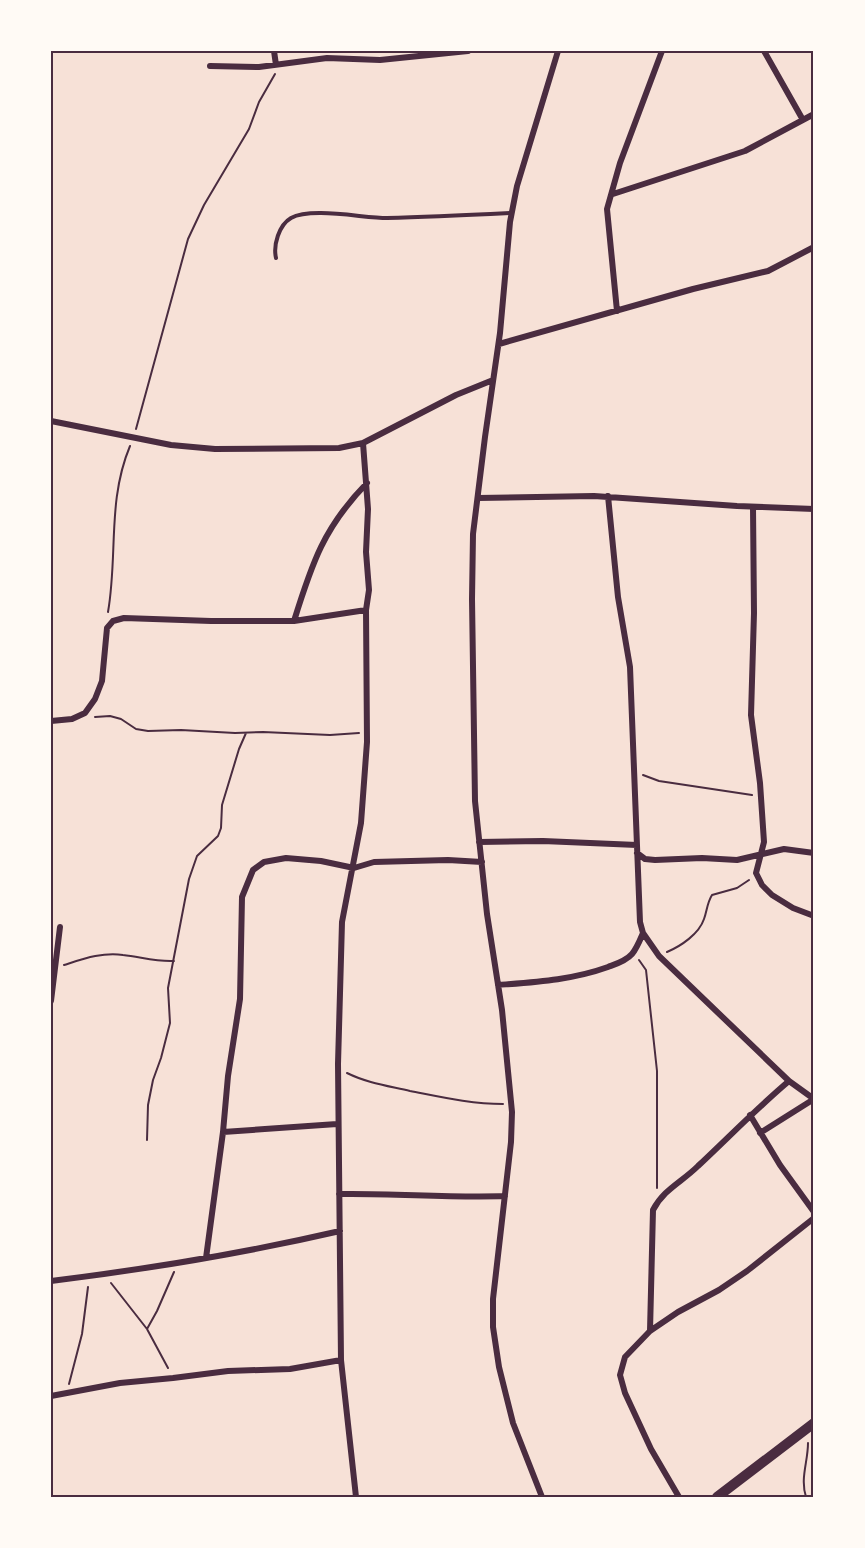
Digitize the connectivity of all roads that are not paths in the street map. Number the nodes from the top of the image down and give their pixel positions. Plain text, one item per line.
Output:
1 (274, 51) edge
2 (468, 51) edge
3 (558, 51) edge
4 (662, 51) edge
5 (764, 51) edge
6 (279, 64) junction
7 (210, 66) dead end
8 (814, 114) edge
9 (803, 120) junction
10 (613, 194) junction
11 (512, 213) junction
12 (814, 249) edge
13 (276, 258) dead end
14 (617, 311) junction
15 (499, 344) junction
16 (493, 380) junction
17 (51, 421) edge
18 (363, 443) junction
19 (367, 483) junction
20 (608, 496) junction
21 (478, 498) junction
22 (753, 507) junction
23 (814, 509) edge
24 (366, 610) junction
25 (294, 621) junction
26 (51, 721) edge
27 (480, 842) junction
28 (637, 845) junction
29 (637, 853) junction
30 (814, 853) edge
31 (760, 855) junction
32 (482, 862) junction
33 (354, 868) junction
34 (814, 916) edge
35 (60, 927) dead end
36 (643, 933) junction
37 (498, 985) junction
38 (51, 1001) edge
39 (789, 1081) junction
40 (814, 1099) edge
41 (750, 1115) junction
42 (337, 1124) junction
43 (224, 1132) junction
44 (760, 1133) junction
45 (339, 1194) junction
46 (505, 1196) junction
47 (814, 1212) edge
48 (814, 1218) edge
49 (340, 1231) junction
50 (206, 1258) junction
51 (51, 1281) edge
52 (650, 1331) junction
53 (341, 1360) junction
54 (51, 1396) edge
55 (811, 1425) edge
56 (723, 1495) edge
57 (356, 1497) edge
58 (542, 1497) edge
59 (679, 1497) edge

1 - 6 street
2 - 6 street
3 - 11 street
4 - 10 street
5 - 9 street
6 - 7 street
8 - 9 street
9 - 10 street
10 - 14 street
11 - 13 lane
11 - 15 street
12 - 14 street
14 - 15 street
15 - 16 street
16 - 18 street
16 - 21 street
17 - 18 street
18 - 19 street
19 - 24 street
19 - 25 street
20 - 21 street
20 - 22 street
20 - 28 street
21 - 27 street
22 - 23 street
22 - 31 street
24 - 25 street
24 - 33 street
25 - 26 street
27 - 28 street
27 - 32 street
28 - 29 street
29 - 31 street
29 - 36 street
30 - 31 street
31 - 34 street
32 - 33 street
32 - 37 street
33 - 42 street
33 - 43 street
35 - 38 street
36 - 37 street
36 - 39 street
37 - 46 street
39 - 40 street
39 - 41 street
40 - 44 street
41 - 44 street
41 - 52 street
42 - 43 street
42 - 45 street
43 - 50 street
44 - 47 street
45 - 46 street
45 - 49 street
46 - 58 street
48 - 52 street
49 - 50 street
49 - 53 street
50 - 51 street
52 - 59 street
53 - 54 street
53 - 57 street
55 - 56 street

